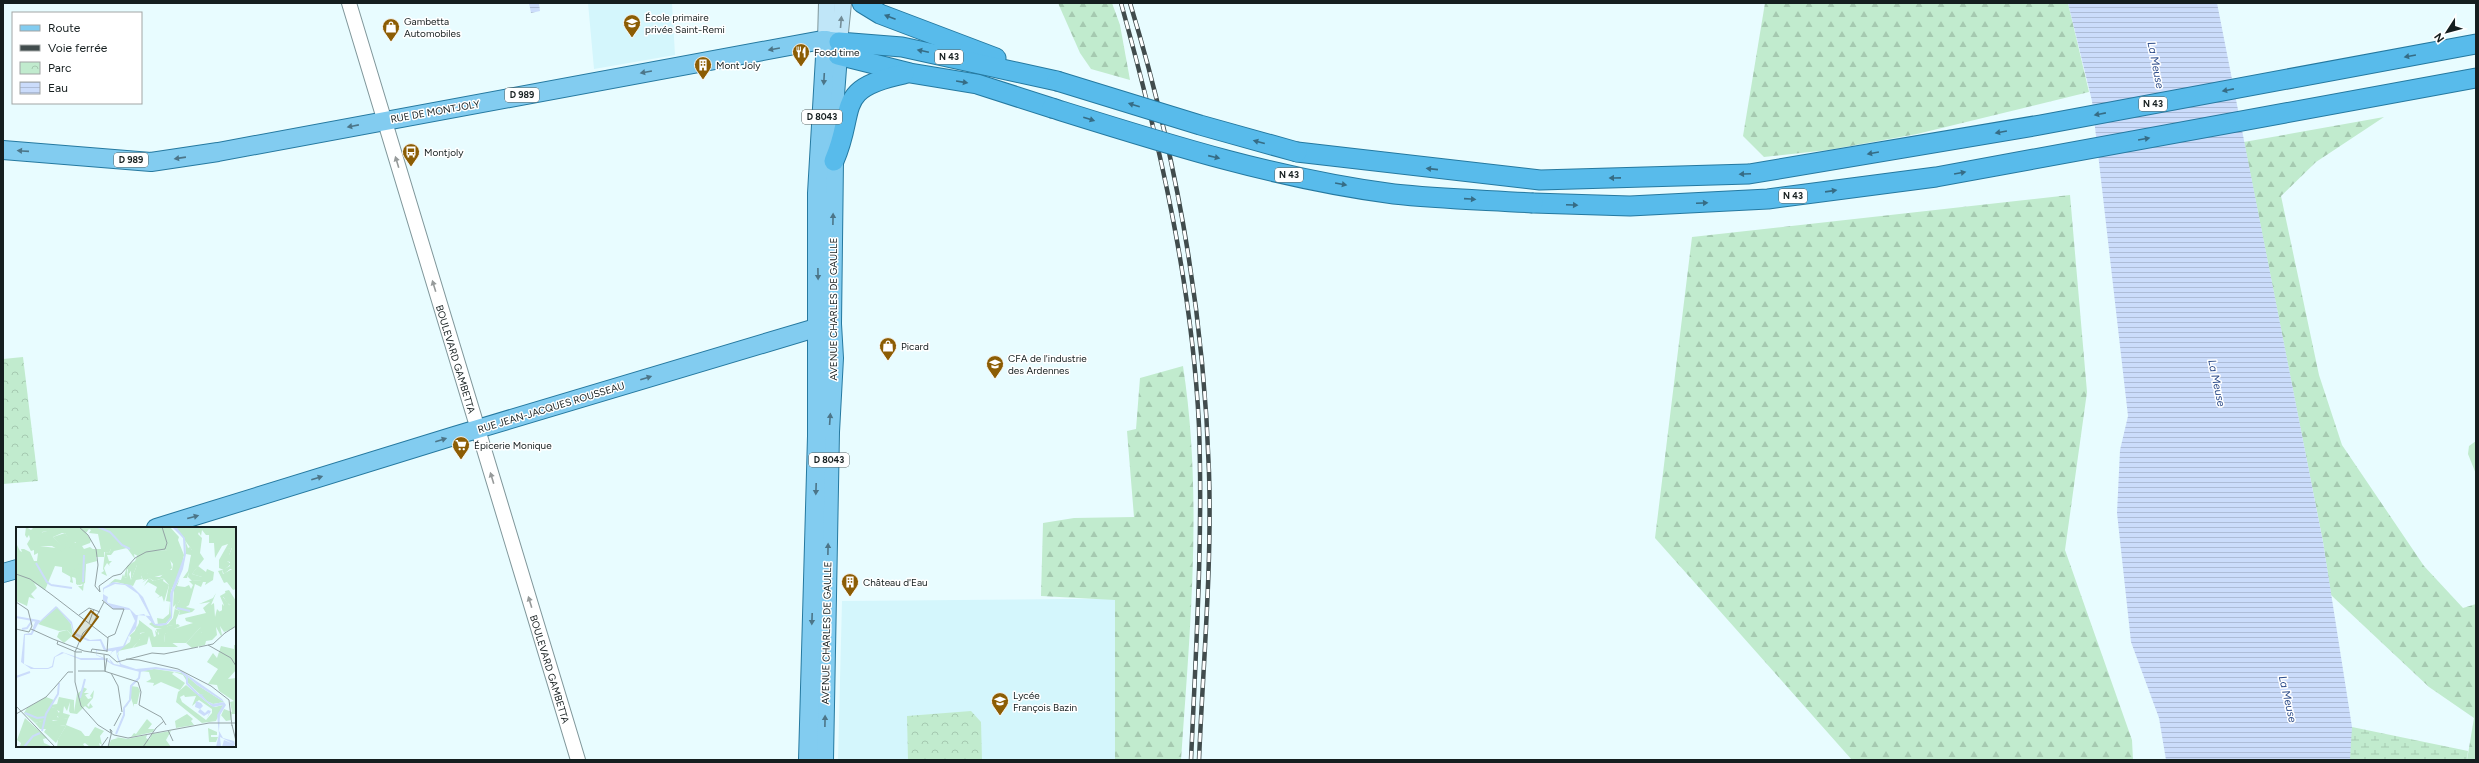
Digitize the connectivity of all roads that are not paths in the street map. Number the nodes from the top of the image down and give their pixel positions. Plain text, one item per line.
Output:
1 (349, 3) edge
2 (827, 3) edge
3 (843, 3) edge
4 (862, 3) edge
5 (2476, 44) edge
6 (834, 46) junction
7 (910, 73) junction
8 (2476, 78) edge
9 (1057, 81) junction
10 (2476, 87) edge
11 (2306, 110) junction
12 (384, 120) junction
13 (3, 150) edge
14 (834, 161) junction
15 (825, 326) junction
16 (477, 429) junction
17 (159, 527) edge
18 (16, 569) edge
19 (3, 573) edge
20 (578, 760) edge
21 (808, 760) edge
22 (824, 760) edge

1 - 12 street, BOULEVARD GAMBETTA
2 - 6 main road, AVENUE CHARLES DE GAULLE
6 -> 3 main road, AVENUE CHARLES DE GAULLE
9 -> 4 highway
5 -> 9 highway, N 43, bridge
6 - 7 highway, N 43
9 -> 6 highway, N 43
6 -> 12 main road, RUE DE MONTJOLY / D 989
6 - 14 main road, AVENUE CHARLES DE GAULLE
6 -> 15 main road, AVENUE CHARLES DE GAULLE / D 8043
7 -> 11 highway, N 43, bridge
7 - 14 highway
8 - 11 highway, N 43
10 - 11 highway
12 -> 13 main road, RUE DE MONTJOLY / D 989
16 -> 12 street, BOULEVARD GAMBETTA
15 -> 14 main road, AVENUE CHARLES DE GAULLE / D 8043
16 -> 15 main road, RUE JEAN-JACQUES ROUSSEAU
15 -> 21 main road, AVENUE CHARLES DE GAULLE / D 8043
22 -> 15 main road, AVENUE CHARLES DE GAULLE / D 8043
17 -> 16 main road, RUE JEAN-JACQUES ROUSSEAU
20 -> 16 street, BOULEVARD GAMBETTA
18 - 19 main road

